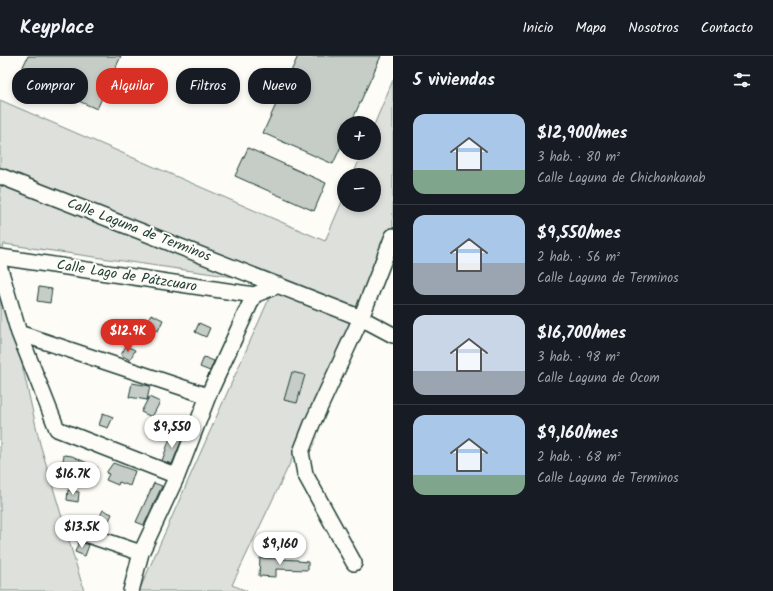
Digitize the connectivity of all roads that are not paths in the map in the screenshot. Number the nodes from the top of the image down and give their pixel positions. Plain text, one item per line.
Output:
1 (0, 176) edge
2 (393, 236) edge
3 (0, 257) edge
4 (0, 269) edge
5 (278, 285) junction
6 (254, 295) junction
7 (361, 318) junction
8 (19, 333) junction
9 (393, 335) edge
10 (208, 396) junction
11 (177, 476) junction
12 (70, 529) dead end
13 (141, 553) junction
14 (354, 563) dead end
15 (131, 591) edge

1 - 5 street, Calle Laguna de Terminos
2 - 7 street
3 - 6 street, Calle Lago de Pátzcuaro
4 - 8 street
5 - 6 street
5 - 7 street, Calle Laguna de Terminos
6 - 10 street
7 - 9 street, Calle Laguna de Terminos
7 - 14 street
8 - 10 street
8 - 11 street
10 - 11 street
11 - 13 street
12 - 13 street
13 - 15 street

